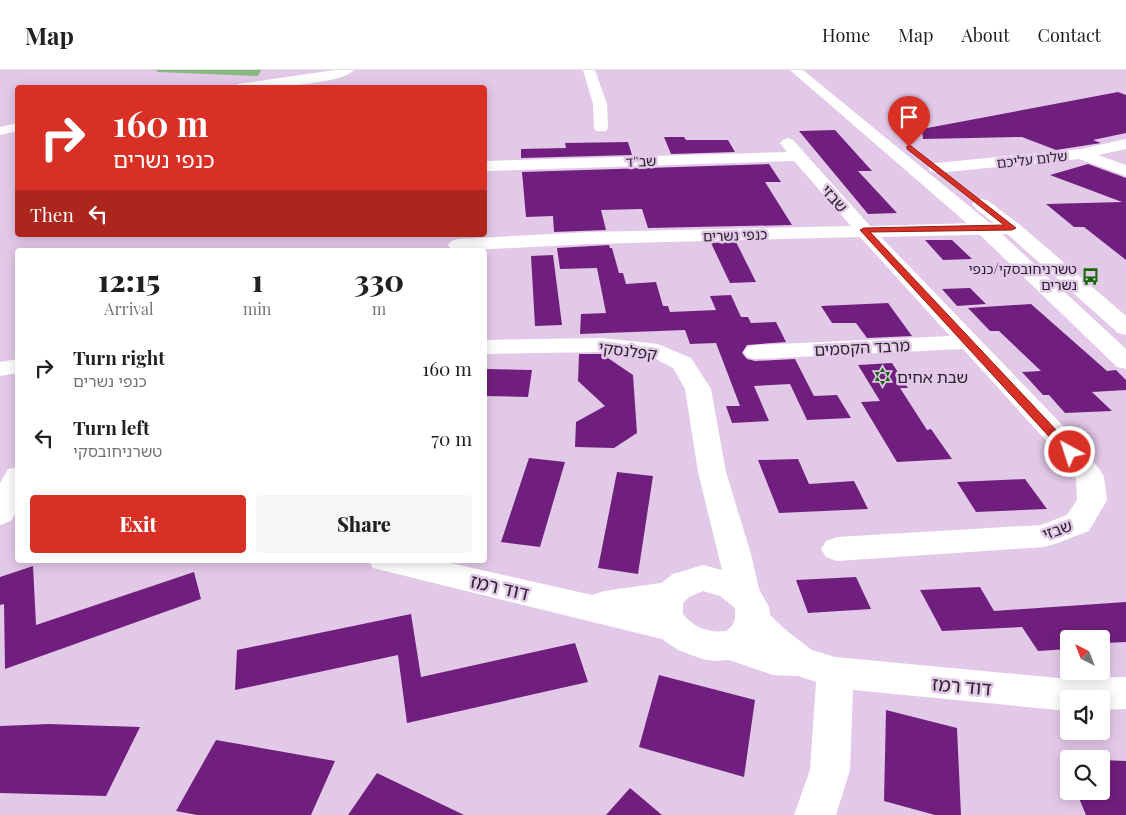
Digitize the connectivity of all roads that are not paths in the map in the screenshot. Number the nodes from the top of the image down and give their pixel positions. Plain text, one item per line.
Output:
1 (348, 70) edge
2 (589, 70) edge
3 (796, 70) edge
4 (814, 70) edge
5 (254, 85) edge
6 (15, 128) edge
7 (601, 128) dead end
8 (0, 130) edge
9 (1126, 144) edge
10 (793, 150) joint
11 (1081, 154) junction
12 (487, 166) edge
13 (936, 168) junction
14 (1126, 171) edge
15 (984, 228) junction
16 (1012, 228) junction
17 (864, 230) junction
18 (458, 243) edge
19 (1126, 328) edge
20 (969, 342) junction
21 (487, 347) edge
22 (755, 352) dead end
23 (1126, 362) edge
24 (15, 366) edge
25 (0, 369) edge
26 (15, 482) edge
27 (0, 514) edge
28 (15, 521) edge
29 (0, 523) edge
30 (729, 533) junction
31 (837, 549) dead end
32 (397, 563) edge
33 (705, 578) junction
34 (671, 611) junction
35 (742, 620) junction
36 (818, 667) junction
37 (1126, 693) edge
38 (815, 815) edge

1 - 5 street
2 - 7 street
3 - 15 street
4 - 13 street
6 - 8 street
9 - 11 street, שלום עליכם
10 - 12 street, שב''ד
10 - 17 street, שבזי
11 - 13 street, שלום עליכם
11 - 14 street
13 - 16 street
15 - 16 street, כנפי נשרים
15 - 17 street, כנפי נשרים
15 - 23 street
16 - 19 street
17 - 18 street, כנפי נשרים
17 - 20 street, שבזי
20 - 22 street, מרבד הקסמים
20 - 31 street, שבזי
21 - 30 street, קפלנסקי
24 - 25 street
26 - 27 street
28 - 29 street
30 - 33 street
30 - 35 street, קפלנסקי
32 - 34 street, דוד רמז
33 - 34 street
33 - 35 street
34 - 35 street
35 - 36 street, דוד רמז
36 - 37 street, דוד רמז
36 - 38 street

